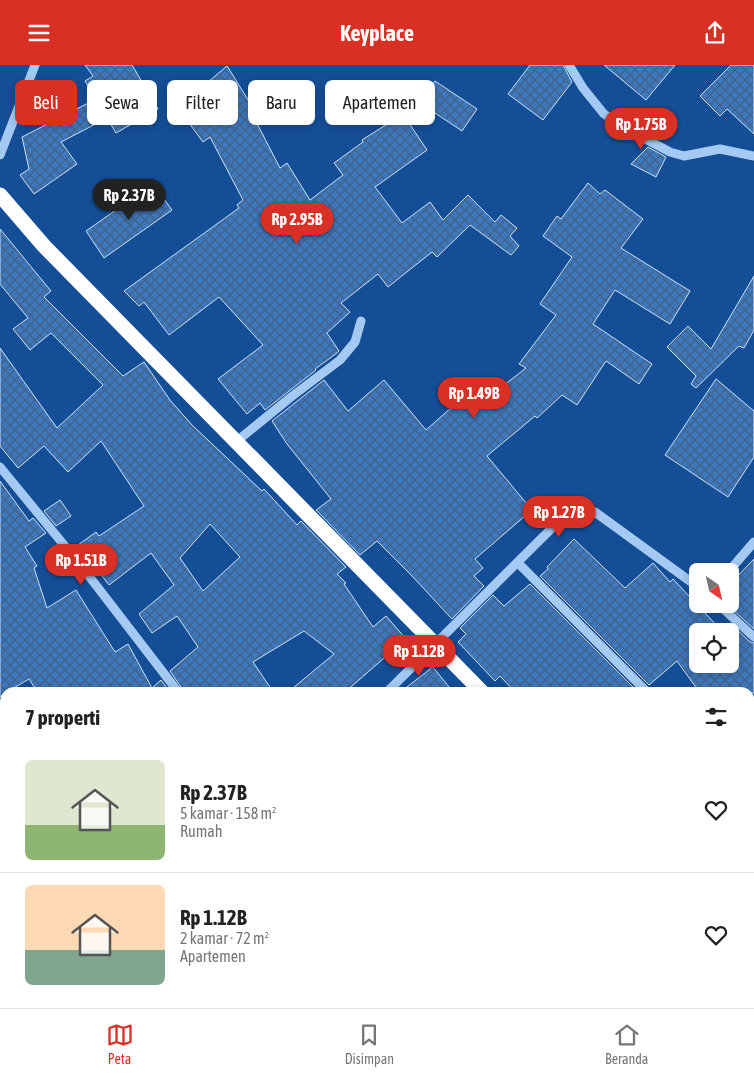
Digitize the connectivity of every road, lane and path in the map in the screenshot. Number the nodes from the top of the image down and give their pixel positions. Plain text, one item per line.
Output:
1 (35, 65) edge
2 (569, 65) edge
3 (0, 155) edge
4 (754, 156) edge
5 (0, 195) edge
6 (361, 321) dead end
7 (237, 441) junction
8 (0, 467) edge
9 (754, 542) edge
10 (518, 563) junction
11 (736, 563) edge
12 (689, 580) edge
13 (728, 613) edge
14 (754, 637) edge
15 (435, 644) junction
16 (174, 687) edge
17 (392, 687) edge
18 (477, 687) edge
19 (642, 687) edge

1 - 3 street
2 - 4 street
5 - 7 highway
6 - 7 street
7 - 15 highway
8 - 16 street
9 - 11 street
10 - 12 street
10 - 15 street
10 - 19 street
13 - 14 street
15 - 17 street
15 - 18 highway

